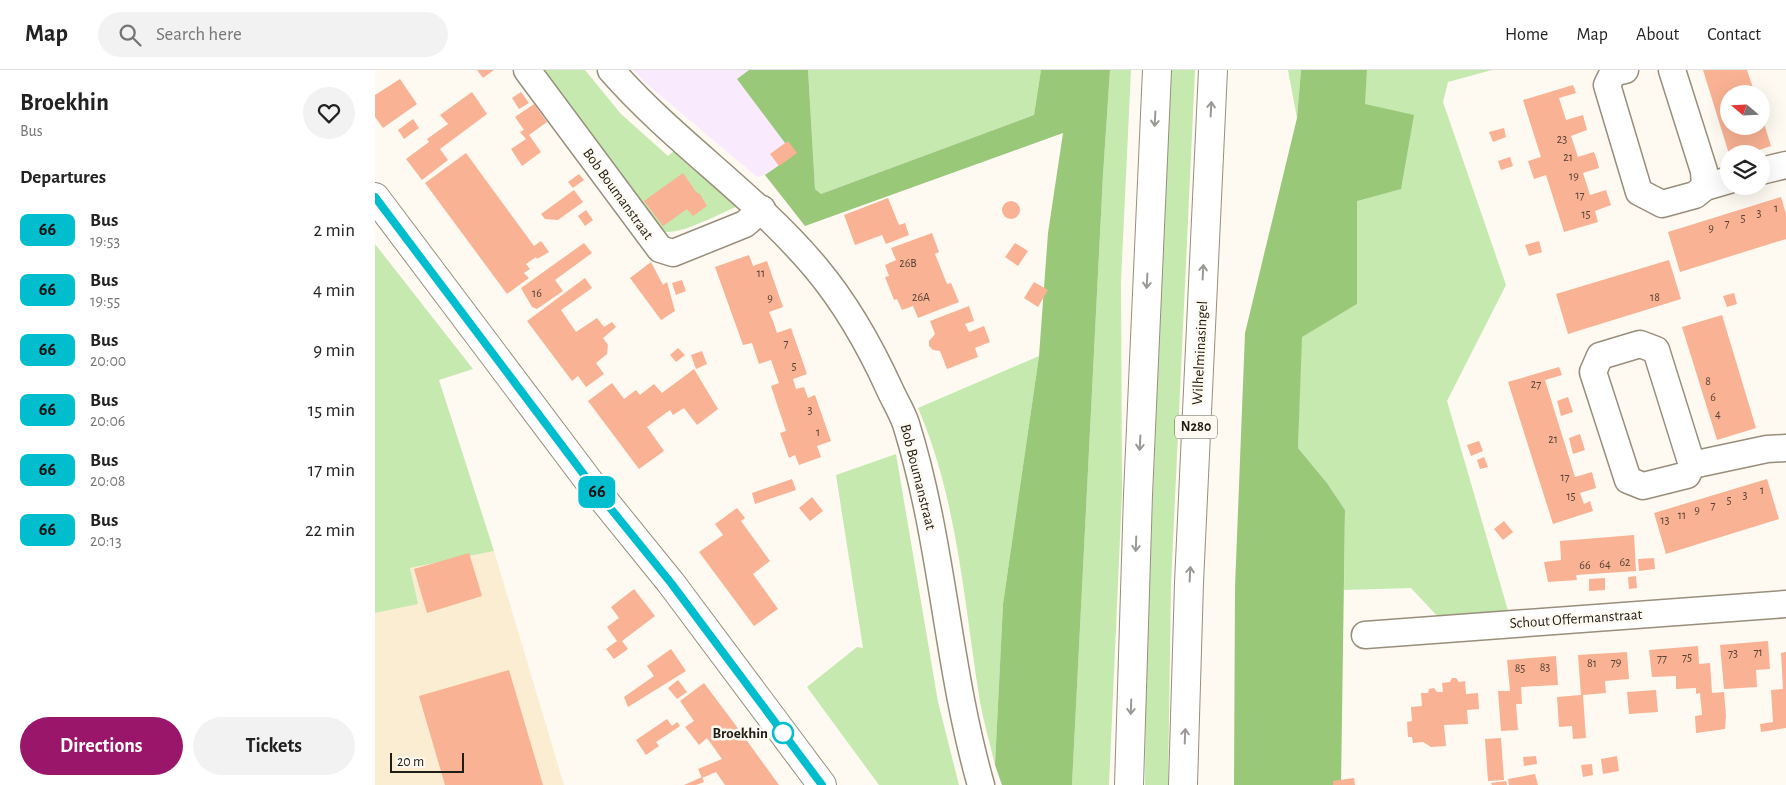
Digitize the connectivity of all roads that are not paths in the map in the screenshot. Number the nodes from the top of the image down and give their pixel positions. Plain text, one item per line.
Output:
1 (527, 70) edge
2 (611, 70) edge
3 (1157, 70) edge
4 (1213, 70) edge
5 (1625, 70) edge
6 (1672, 70) edge
7 (1786, 164) edge
8 (1770, 168) edge
9 (1717, 183) edge
10 (375, 196) edge
11 (761, 209) junction
12 (1786, 448) edge
13 (1692, 466) junction
14 (1786, 604) edge
15 (1365, 635) dead end
16 (822, 785) edge
17 (981, 785) edge
18 (1129, 785) edge
19 (1183, 785) edge

1 - 11 street, Bob Boumanstraat
2 - 11 street, Bob Boumanstraat
3 -> 18 main road
19 -> 4 main road, Wilhelminasingel / N280
5 - 9 street
6 - 9 street
7 - 8 street
10 - 16 main road
11 - 17 street, Bob Boumanstraat
12 - 13 street
13 - 13 street
14 - 15 street, Schout Offermanstraat

